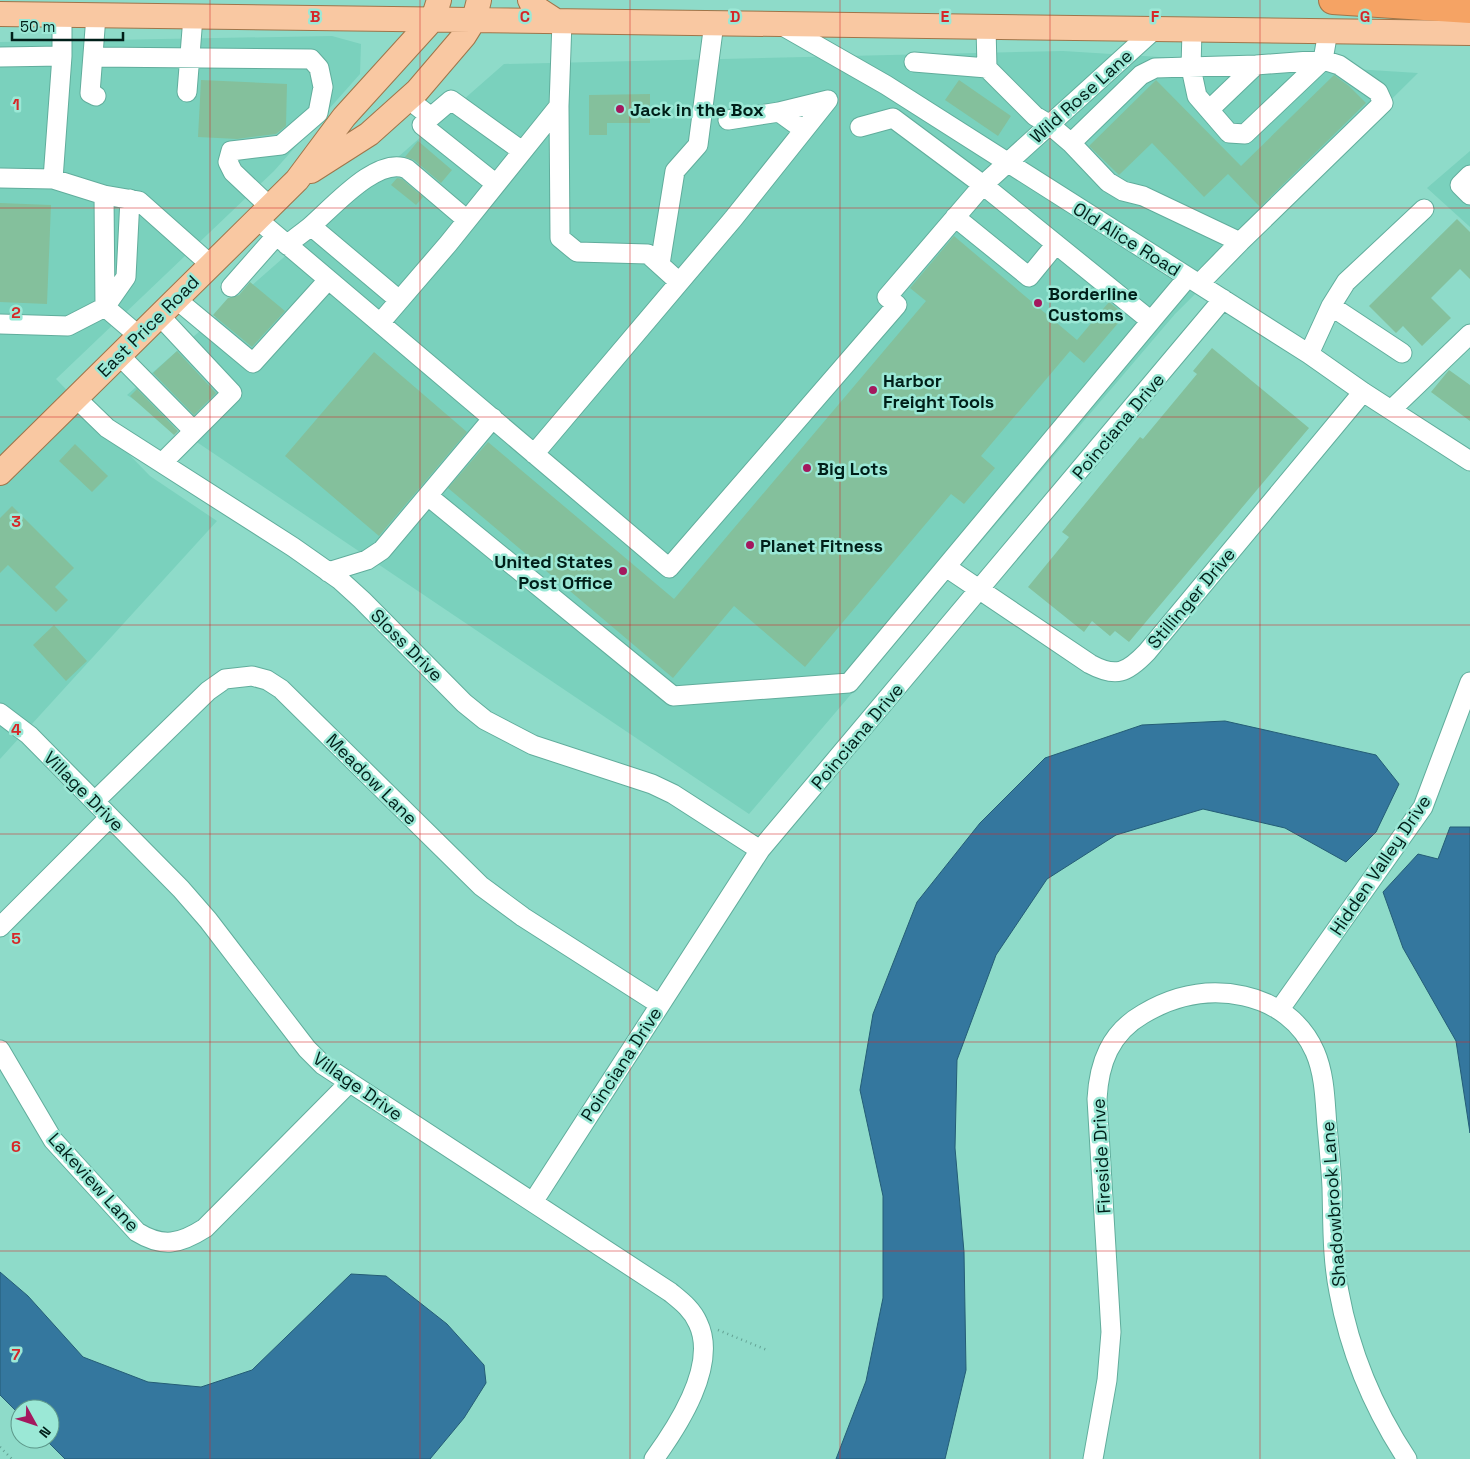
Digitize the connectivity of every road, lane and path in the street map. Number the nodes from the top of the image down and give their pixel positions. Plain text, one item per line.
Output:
1 (379, 0) edge
2 (1333, 0) edge
3 (436, 9) edge
4 (476, 10) edge
5 (1470, 10) edge
6 (527, 11) edge
7 (0, 14) edge
8 (62, 15) junction
9 (96, 16) junction
10 (193, 17) junction
11 (332, 19) junction
12 (559, 21) junction
13 (714, 23) junction
14 (780, 24) junction
15 (986, 27) junction
16 (1155, 29) junction
17 (1192, 30) junction
18 (1328, 31) junction
19 (1470, 33) edge
20 (62, 56) junction
21 (0, 57) edge
22 (93, 57) junction
23 (190, 58) junction
24 (1324, 60) junction
25 (914, 62) dead end
26 (1256, 65) junction
27 (987, 68) junction
28 (1191, 68) junction
29 (187, 92) dead end
30 (413, 95) junction
31 (96, 96) dead end
32 (559, 106) junction
33 (1209, 110) junction
34 (780, 112) junction
35 (431, 117) junction
36 (728, 120) dead end
37 (1050, 124) junction
38 (860, 127) dead end
39 (804, 130) junction
40 (1071, 143) junction
41 (522, 152) junction
42 (1008, 164) junction
43 (1470, 175) edge
44 (0, 178) edge
45 (54, 179) junction
46 (297, 180) junction
47 (496, 184) junction
48 (983, 185) junction
49 (104, 195) junction
50 (1470, 195) edge
51 (130, 199) junction
52 (1424, 209) dead end
53 (263, 213) junction
54 (955, 217) junction
55 (468, 220) junction
56 (311, 226) junction
57 (282, 240) junction
58 (1240, 242) junction
59 (1056, 244) junction
60 (660, 264) junction
61 (211, 265) junction
62 (328, 280) junction
63 (1193, 281) junction
64 (679, 282) junction
65 (231, 288) dead end
66 (176, 298) junction
67 (399, 300) junction
68 (1223, 300) junction
69 (1331, 306) junction
70 (105, 307) junction
71 (159, 315) junction
72 (1151, 321) junction
73 (380, 323) junction
74 (0, 324) edge
75 (1470, 334) edge
76 (139, 336) junction
77 (1402, 353) dead end
78 (1309, 354) junction
79 (119, 355) junction
80 (1363, 392) junction
81 (76, 398) junction
82 (1391, 410) junction
83 (493, 418) junction
84 (194, 431) junction
85 (534, 454) junction
86 (1470, 462) edge
87 (162, 463) junction
88 (0, 473) edge
89 (428, 496) junction
90 (946, 567) junction
91 (328, 572) junction
92 (979, 592) junction
93 (1470, 682) edge
94 (0, 713) edge
95 (94, 801) junction
96 (110, 817) junction
97 (760, 850) junction
98 (0, 927) edge
99 (659, 1004) junction
100 (1280, 1010) junction
101 (0, 1050) edge
102 (349, 1083) junction
103 (533, 1202) junction
104 (698, 1322) junction
105 (767, 1350) dead end
106 (0, 1448) edge
107 (12, 1459) edge
108 (654, 1459) edge
109 (1093, 1459) edge
110 (1407, 1459) edge

1 - 11 main road
2 - 5 highway
3 - 4 main road
3 - 11 main road
3 - 46 main road, East Price Road
4 - 6 main road
4 - 30 main road, East Price Road
6 - 12 main road
6 - 30 main road
7 - 8 main road
8 - 9 main road
8 - 20 street
9 - 10 main road
9 - 22 street
10 - 11 main road
10 - 23 street
12 - 13 main road
12 - 32 street
13 - 14 main road
13 - 60 street
14 - 15 main road
14 - 42 street, Old Alice Road
15 - 16 main road
15 - 27 street
16 - 17 main road
16 - 37 street, Wild Rose Lane
17 - 18 main road
17 - 28 street
18 - 19 main road
18 - 24 street
20 - 21 street
20 - 45 street
22 - 23 street
22 - 31 street
23 - 29 street
23 - 53 street
24 - 26 street
24 - 33 street
24 - 58 street
25 - 27 street
26 - 28 street
26 - 33 street
27 - 37 street
28 - 33 street
28 - 40 street
30 - 35 street
30 - 46 main road, East Price Road
32 - 41 street
32 - 60 street
34 - 36 street
34 - 39 street
34 - 39 street
35 - 41 street
35 - 47 street
37 - 40 street
37 - 42 street, Wild Rose Lane
38 - 48 street
39 - 64 street
40 - 58 street
41 - 47 street
42 - 48 street, Wild Rose Lane
42 - 63 street, Old Alice Road
43 - 50 street
44 - 45 street
45 - 49 street
46 - 53 main road, East Price Road
47 - 55 street
48 - 54 street, Wild Rose Lane
48 - 59 street
49 - 51 street
49 - 70 street
51 - 61 street
51 - 70 street
52 - 69 street
53 - 57 street
53 - 61 main road, East Price Road
54 - 59 street
54 - 85 street, Wild Rose Lane
55 - 56 street
55 - 67 street
56 - 57 street
56 - 67 street
57 - 62 street
57 - 65 street
58 - 63 street
59 - 72 street
60 - 64 street
61 - 66 main road, East Price Road
62 - 66 street
62 - 73 street
63 - 68 street, Old Alice Road
63 - 72 street
64 - 85 street
66 - 71 main road, East Price Road
67 - 73 street
68 - 78 street, Old Alice Road
68 - 92 street, Poinciana Drive
69 - 77 street
69 - 78 street
70 - 74 street
70 - 76 street
71 - 76 main road, East Price Road
71 - 84 street
72 - 90 street
73 - 83 street
75 - 82 street
76 - 79 main road, East Price Road
78 - 80 street, Old Alice Road
79 - 81 main road, East Price Road
79 - 84 street
80 - 82 street, Old Alice Road
80 - 92 street, Stillinger Drive
81 - 87 street, Sloss Drive
81 - 88 main road, East Price Road
82 - 86 street, Old Alice Road
83 - 85 street
83 - 89 street
84 - 87 street
87 - 91 street, Sloss Drive
89 - 90 street
89 - 91 street
90 - 92 street, Stillinger Drive
91 - 97 street, Sloss Drive
92 - 97 street, Poinciana Drive
93 - 100 street, Hidden Valley Drive
94 - 95 street, Village Drive
95 - 96 street, Village Drive
95 - 99 street, Meadow Lane
96 - 98 street
96 - 102 street, Village Drive
97 - 99 street, Poinciana Drive
99 - 103 street, Poinciana Drive
100 - 109 street, Fireside Drive
100 - 110 street, Shadowbrook Lane
101 - 102 street, Lakeview Lane
102 - 103 street, Village Drive
103 - 104 street, Village Drive
104 - 105 path
104 - 108 street
106 - 107 path

